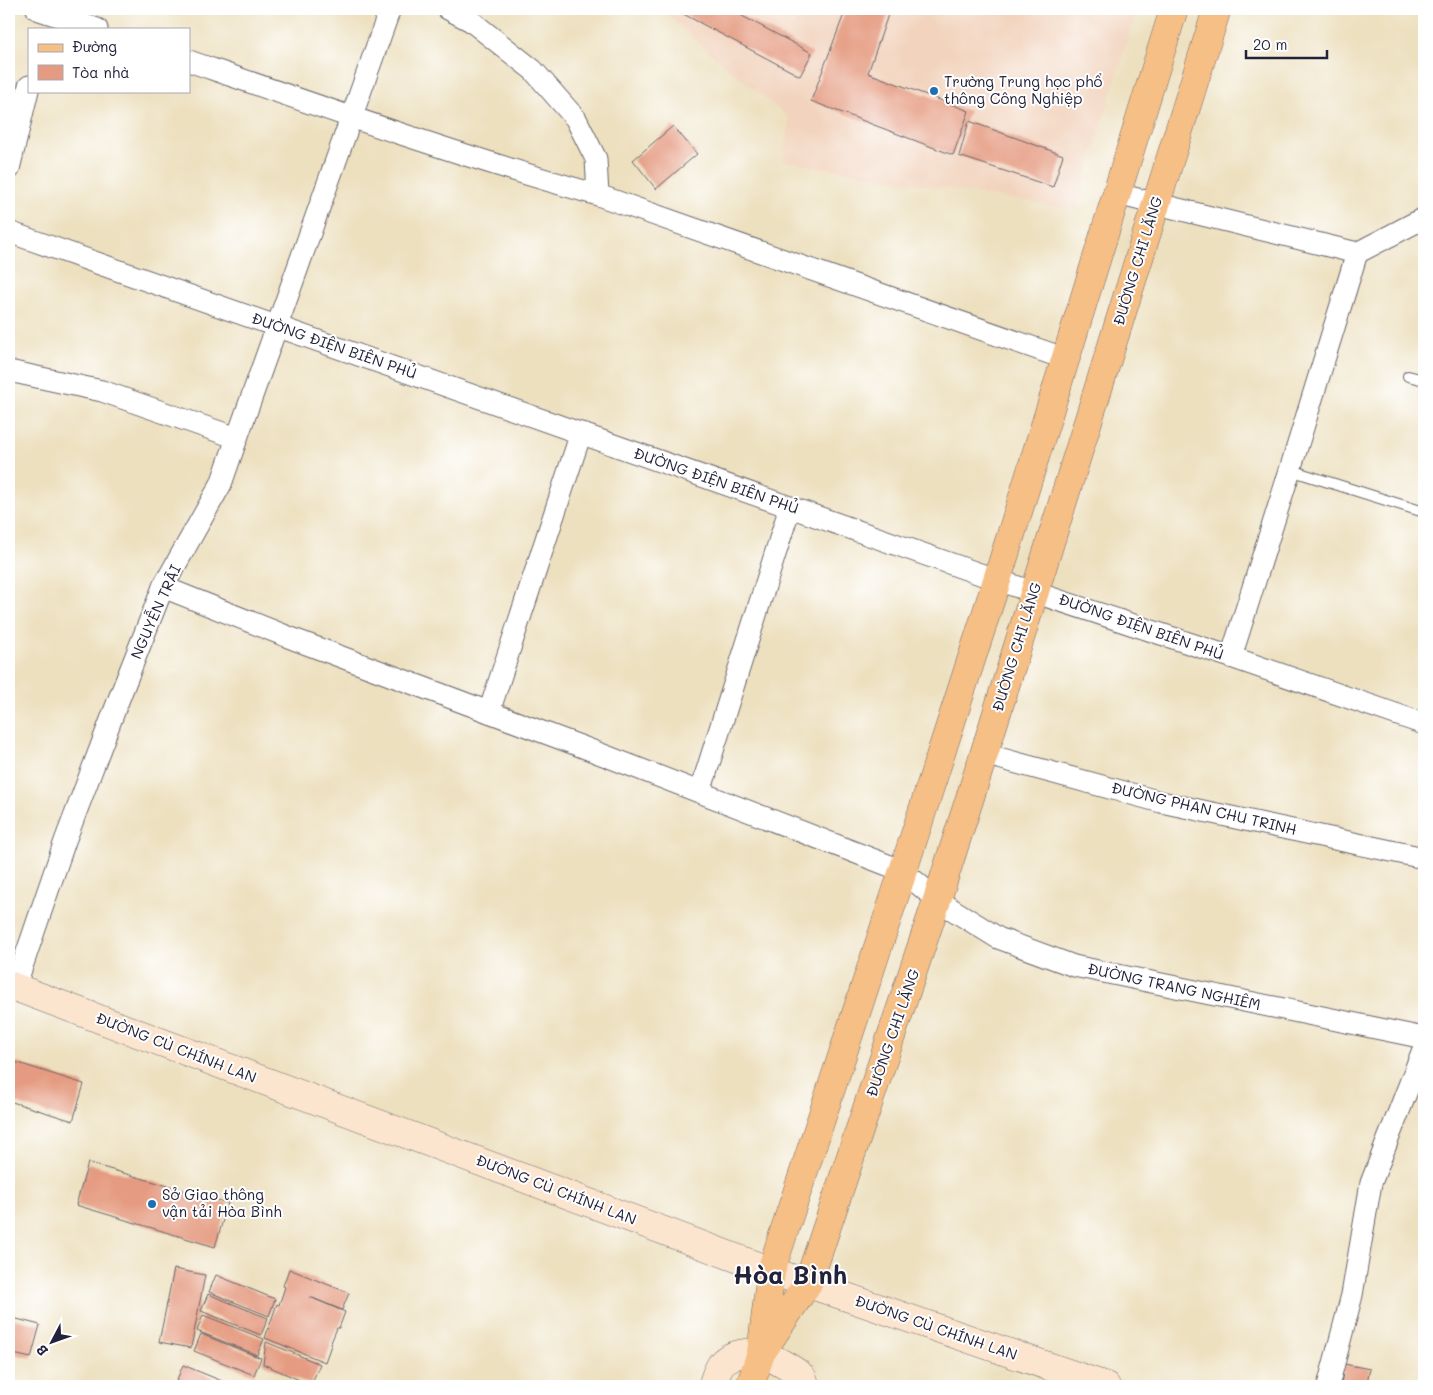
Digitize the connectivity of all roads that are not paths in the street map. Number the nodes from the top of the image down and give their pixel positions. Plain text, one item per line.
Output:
1 (390, 9) edge
2 (448, 9) edge
3 (1174, 9) edge
4 (1217, 9) edge
5 (42, 16) edge
6 (92, 28) edge
7 (190, 61) edge
8 (28, 90) edge
9 (352, 117) junction
10 (9, 168) edge
11 (1117, 194) junction
12 (598, 195) junction
13 (1156, 204) junction
14 (1424, 218) edge
15 (9, 232) edge
16 (1357, 253) junction
17 (277, 326) junction
18 (1066, 359) junction
19 (9, 371) edge
20 (1408, 376) dead end
21 (1424, 380) edge
22 (581, 434) junction
23 (238, 438) junction
24 (1290, 470) junction
25 (790, 507) junction
26 (1424, 512) edge
27 (997, 580) junction
28 (163, 587) junction
29 (1035, 592) junction
30 (1230, 657) junction
31 (490, 712) junction
32 (1424, 724) edge
33 (984, 754) junction
34 (700, 792) junction
35 (1424, 858) edge
36 (903, 871) junction
37 (937, 900) junction
38 (12, 986) edge
39 (1424, 1038) edge
40 (1424, 1047) edge
41 (771, 1271) junction
42 (808, 1283) junction
43 (761, 1353) junction
44 (712, 1386) edge
45 (750, 1386) edge
46 (806, 1386) edge
47 (1106, 1386) edge
48 (1328, 1386) edge

1 - 9 street, NGUYỄN TRÃI
2 - 12 street
3 - 11 main road
4 - 13 main road, ĐƯỜNG CHI LĂNG
5 - 6 street
7 - 9 street
8 - 10 street
9 - 12 street
9 - 17 street, NGUYỄN TRÃI
11 - 13 street
11 - 18 main road
12 - 18 street
13 - 16 street
13 - 29 main road, ĐƯỜNG CHI LĂNG
14 - 16 street
15 - 17 street, ĐƯỜNG ĐIỆN BIÊN PHỦ
16 - 24 street
17 - 22 street, ĐƯỜNG ĐIỆN BIÊN PHỦ
17 - 23 street, NGUYỄN TRÃI
18 - 27 main road
19 - 23 street
20 - 21 lane
22 - 25 street, ĐƯỜNG ĐIỆN BIÊN PHỦ
22 - 31 street
23 - 28 street, NGUYỄN TRÃI
24 - 26 lane
24 - 30 street
25 - 27 street, ĐƯỜNG ĐIỆN BIÊN PHỦ
25 - 34 street
27 - 29 street, ĐƯỜNG ĐIỆN BIÊN PHỦ
27 - 36 main road
28 - 31 street, ĐƯỜNG TRANG NGHIÊM
28 - 38 street, NGUYỄN TRÃI
29 - 30 street, ĐƯỜNG ĐIỆN BIÊN PHỦ
29 - 33 main road, ĐƯỜNG CHI LĂNG
30 - 32 street, ĐƯỜNG ĐIỆN BIÊN PHỦ
31 - 34 street, ĐƯỜNG TRANG NGHIÊM
33 - 35 street, ĐƯỜNG PHAN CHU TRINH
33 - 37 main road, ĐƯỜNG CHI LĂNG
34 - 36 street, ĐƯỜNG TRANG NGHIÊM
36 - 37 street, ĐƯỜNG TRANG NGHIÊM
36 - 41 main road
37 - 39 street, ĐƯỜNG TRANG NGHIÊM
37 - 42 main road, ĐƯỜNG CHI LĂNG
38 - 41 main road, ĐƯỜNG CÙ CHÍNH LAN
40 - 48 street
41 - 42 main road, ĐƯỜNG CÙ CHÍNH LAN
41 - 43 main road
42 - 43 main road, ĐƯỜNG CHI LĂNG
42 - 47 main road, ĐƯỜNG CÙ CHÍNH LAN
43 - 44 main road
43 - 45 main road
43 - 46 main road

